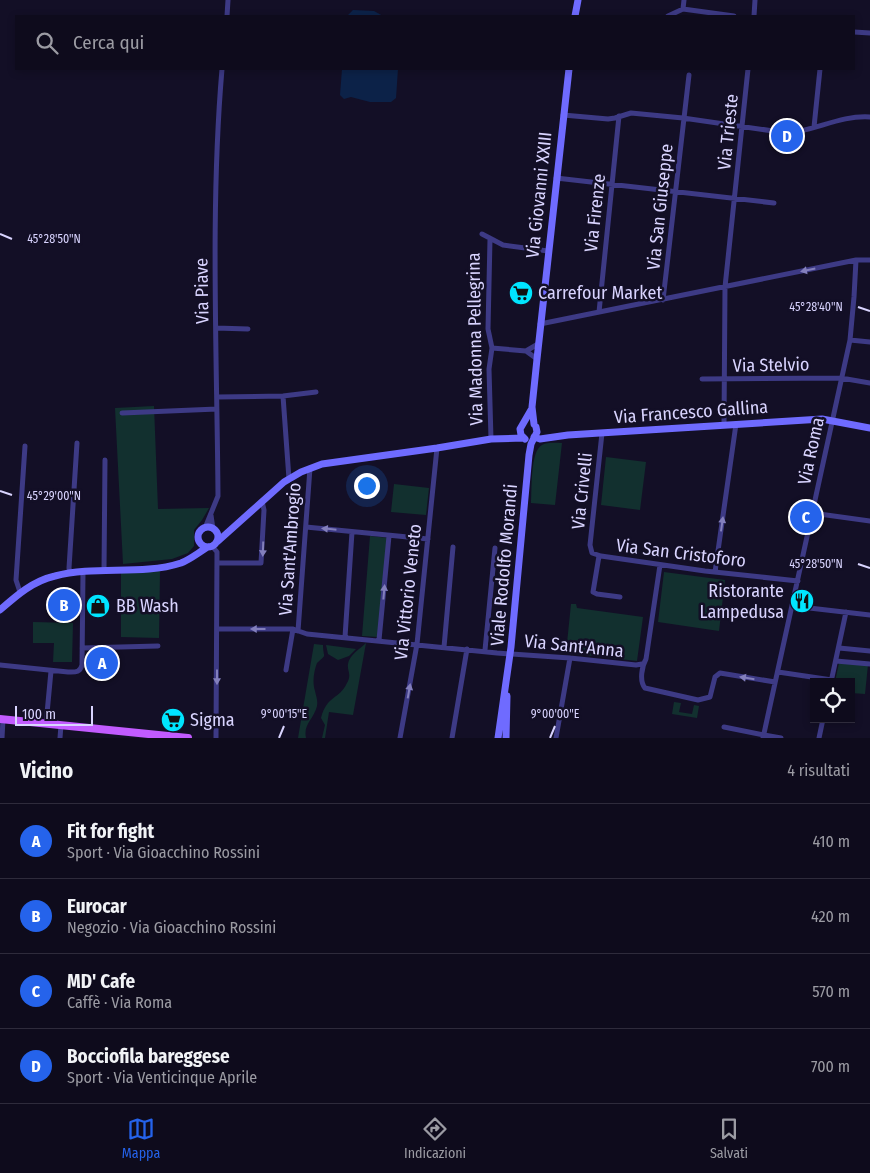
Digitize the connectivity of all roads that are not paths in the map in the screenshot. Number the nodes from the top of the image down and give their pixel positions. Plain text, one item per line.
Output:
1 (228, 0) edge
2 (578, 0) edge
3 (684, 0) edge
4 (756, 0) edge
5 (682, 9) junction
6 (226, 15) edge
7 (575, 15) edge
8 (670, 15) edge
9 (727, 15) edge
10 (754, 15) edge
11 (855, 32) edge
12 (870, 33) edge
13 (222, 70) edge
14 (569, 70) edge
15 (748, 70) edge
16 (820, 70) edge
17 (688, 75) dead end
18 (563, 115) junction
19 (619, 116) junction
20 (867, 117) edge
21 (684, 118) junction
22 (742, 126) junction
23 (814, 127) junction
24 (556, 178) junction
25 (612, 184) junction
26 (675, 192) junction
27 (734, 198) junction
28 (774, 202) dead end
29 (482, 234) dead end
30 (490, 239) junction
31 (548, 251) junction
32 (856, 260) junction
33 (870, 260) edge
34 (725, 287) junction
35 (663, 300) junction
36 (599, 312) junction
37 (540, 324) junction
38 (216, 328) junction
39 (248, 328) dead end
40 (850, 340) junction
41 (870, 342) edge
42 (538, 344) junction
43 (492, 348) junction
44 (526, 351) junction
45 (536, 359) junction
46 (841, 378) junction
47 (724, 379) junction
48 (702, 380) dead end
49 (870, 383) edge
50 (316, 392) dead end
51 (283, 396) junction
52 (217, 397) junction
53 (532, 408) junction
54 (218, 409) junction
55 (122, 413) dead end
56 (832, 421) junction
57 (724, 424) junction
58 (736, 424) junction
59 (522, 426) junction
60 (535, 426) junction
61 (870, 428) edge
62 (602, 432) junction
63 (508, 437) junction
64 (552, 437) junction
65 (529, 438) junction
66 (491, 439) junction
67 (78, 443) dead end
68 (26, 446) dead end
69 (437, 448) junction
70 (105, 460) dead end
71 (310, 468) junction
72 (289, 479) junction
73 (262, 501) junction
74 (212, 512) junction
75 (812, 513) junction
76 (870, 521) edge
77 (306, 527) junction
78 (204, 528) junction
79 (230, 529) junction
80 (214, 530) junction
81 (352, 532) junction
82 (389, 536) junction
83 (428, 539) junction
84 (200, 542) junction
85 (212, 545) junction
86 (453, 547) dead end
87 (495, 548) dead end
88 (592, 553) joint
89 (195, 555) junction
90 (599, 556) junction
91 (218, 563) junction
92 (660, 565) junction
93 (104, 571) junction
94 (715, 572) junction
95 (70, 573) junction
96 (83, 573) junction
97 (798, 580) junction
98 (20, 592) junction
99 (620, 597) dead end
100 (792, 606) junction
101 (0, 610) edge
102 (846, 612) junction
103 (870, 615) edge
104 (217, 628) junction
105 (295, 630) junction
106 (345, 637) junction
107 (379, 640) junction
108 (417, 644) junction
109 (158, 646) dead end
110 (444, 647) junction
111 (82, 648) junction
112 (839, 648) junction
113 (467, 649) junction
114 (485, 650) junction
115 (870, 651) edge
116 (511, 654) junction
117 (570, 658) junction
118 (836, 661) junction
119 (642, 664) junction
120 (870, 664) edge
121 (0, 665) edge
122 (286, 670) dead end
123 (51, 671) junction
124 (778, 672) junction
125 (507, 678) junction
126 (814, 678) edge
127 (833, 678) edge
128 (775, 682) junction
129 (1, 719) edge
130 (822, 723) edge
131 (46, 724) junction
132 (61, 725) junction
133 (724, 727) dead end
134 (157, 736) edge
135 (764, 736) edge
136 (2, 738) edge
137 (60, 738) edge
138 (188, 738) edge
139 (216, 738) edge
140 (400, 738) edge
141 (452, 738) edge
142 (498, 738) edge
143 (506, 738) edge
144 (556, 738) edge
145 (781, 738) edge
146 (819, 738) edge

1 - 6 street
2 - 7 street
3 - 5 street
4 - 10 street
5 - 8 street
5 - 9 street
11 - 12 street
13 - 38 street, Via Piave
14 - 18 street, Via Giovanni XXIII
15 - 22 street, Via Trieste
16 - 23 street
17 - 21 street, Via San Giuseppe
18 - 19 street
18 - 24 street, Via Giovanni XXIII
19 - 21 street
19 - 25 street, Via Firenze
20 - 23 street
21 - 22 street
21 - 26 street, Via San Giuseppe
22 - 23 street
22 - 27 street, Via Trieste
24 - 25 street
24 - 31 street, Via Giovanni XXIII
25 - 26 street
25 - 36 street, Via Firenze
26 - 27 street
26 - 35 street, Via San Giuseppe
27 - 28 street
27 - 34 street, Via Trieste
29 - 30 street
30 - 31 street
30 - 43 street, Via Madonna Pellegrina
31 - 37 street, Via Giovanni XXIII
32 - 33 street
32 -> 34 street
32 - 40 street, Via Roma
34 - 35 street
34 - 47 street, Via Trieste
35 - 36 street
36 - 37 street
37 - 42 street
38 - 39 street
38 - 52 street, Via Piave
40 - 41 street
40 - 46 street, Via Roma
42 - 44 street
42 - 45 street
43 - 44 street
43 - 66 street, Via Madonna Pellegrina
44 - 45 street
45 - 53 street
46 - 47 street, Via Stelvio
46 - 49 street, Via Stelvio
46 - 56 street, Via Roma
47 - 48 street, Via Stelvio
47 - 57 street, Via Trieste
50 - 51 street
51 - 52 street
51 - 72 street
52 - 54 street, Via Piave
53 - 59 street
53 - 60 street
54 - 55 street
54 - 74 street, Via Piave
56 - 58 street, Via Francesco Gallina
56 - 61 street, Via Francesco Gallina
56 - 75 street, Via Roma
57 - 58 street, Via Francesco Gallina
57 - 62 street, Via Francesco Gallina
94 -> 58 street
59 - 60 street
59 - 63 street, Via Madonna Pellegrina
59 - 65 street
60 - 64 street
60 - 65 street, Viale Rodolfo Morandi
62 - 64 street, Via Francesco Gallina
62 - 88 street, Via Crivelli
63 - 65 street, Via Madonna Pellegrina
63 - 66 street, Via Madonna Pellegrina
64 - 65 street, Via Francesco Gallina
65 - 116 street, Viale Rodolfo Morandi
66 - 69 street, Via Madonna Pellegrina
67 - 95 street
68 - 98 street
69 - 71 street, Via Madonna Pellegrina
69 - 83 street, Via Vittorio Veneto
70 - 93 street
71 - 72 street, Via Madonna Pellegrina
71 - 77 street, Via Sant'Ambrogio
72 - 73 street, Via Madonna Pellegrina
73 - 79 street, Via Madonna Pellegrina
73 -> 91 street
74 - 78 street, Via Piave
74 - 80 street, Via Piave
75 - 76 street
75 - 97 street, Via Roma
81 -> 77 street
77 - 105 street, Via Sant'Ambrogio
78 - 80 street
78 - 84 street
79 - 80 street
79 - 85 street, Via Madonna Pellegrina
80 - 85 street
81 - 82 street
81 - 106 street
82 - 83 street
107 -> 82 street
83 - 108 street, Via Vittorio Veneto
84 - 85 street
84 - 89 street
85 - 89 street, Via Madonna Pellegrina
85 - 91 street
86 - 110 street
87 - 114 street
88 - 90 street, Via San Cristoforo
89 - 93 street, Via Madonna Pellegrina
90 - 92 street, Via San Cristoforo
90 - 99 street
91 - 104 street
92 - 94 street, Via San Cristoforo
92 - 119 street
93 - 96 street, Via Madonna Pellegrina
94 - 97 street, Via San Cristoforo
95 - 96 street, Via Madonna Pellegrina
95 - 98 street, Via Madonna Pellegrina
96 - 111 street
97 - 100 street, Via Roma
98 - 101 street, Via Madonna Pellegrina
100 - 102 street
100 - 124 street, Via Roma
102 - 103 street
102 - 112 street
105 -> 104 street, Via Sant'Anna
104 -> 139 street
105 - 106 street, Via Sant'Anna
105 - 122 street
106 - 107 street, Via Sant'Anna
107 - 108 street, Via Sant'Anna
108 - 110 street, Via Sant'Anna
140 -> 108 street, Via Vittorio Veneto
109 - 111 street
110 - 113 street, Via Sant'Anna
111 - 123 street
112 - 115 street
112 - 118 street
113 - 114 street, Via Sant'Anna
113 - 141 street
114 - 116 street, Via Sant'Anna
116 - 117 street, Via Sant'Anna
116 - 125 street, Viale Rodolfo Morandi
117 - 119 street, Via Sant'Anna
117 - 144 street
118 - 120 street
118 - 127 street
128 -> 119 street
121 - 123 street
123 - 131 street
124 - 126 street
124 - 128 street, Via Roma
125 - 142 street, Viale Rodolfo Morandi
125 - 143 street, Viale Rodolfo Morandi
128 - 135 street, Via Roma
129 - 131 main road
129 - 136 street
130 - 146 street
131 - 132 main road
132 - 134 main road
132 - 137 street
133 - 135 street
134 - 138 main road
135 - 145 street

